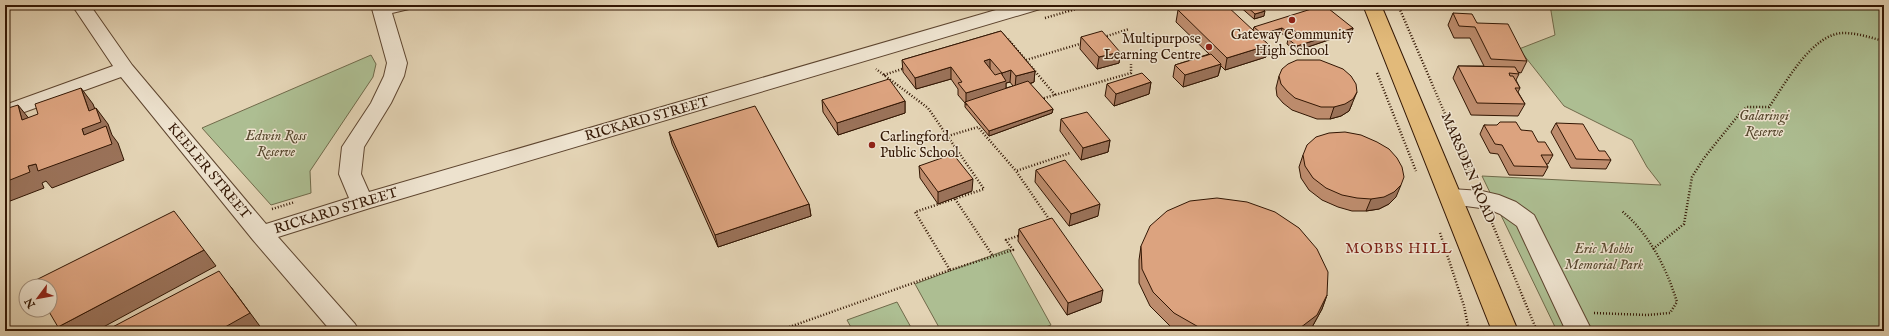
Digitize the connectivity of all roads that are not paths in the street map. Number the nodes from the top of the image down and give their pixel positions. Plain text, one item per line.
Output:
1 (81, 5) edge
2 (402, 5) edge
3 (1033, 5) edge
4 (1372, 5) edge
5 (380, 8) edge
6 (125, 70) junction
7 (5, 112) edge
8 (1451, 197) junction
9 (362, 202) junction
10 (261, 234) junction
11 (1575, 322) edge
12 (346, 331) edge
13 (1505, 331) edge

1 - 6 street, KEELER STREET
2 - 5 street
3 - 9 street, RICKARD STREET
4 - 8 highway, MARSDEN ROAD
5 - 9 street
6 - 7 street
6 - 10 street, KEELER STREET
8 - 11 street
8 - 13 highway, MARSDEN ROAD
9 - 10 street, RICKARD STREET
10 - 12 street, KEELER STREET

